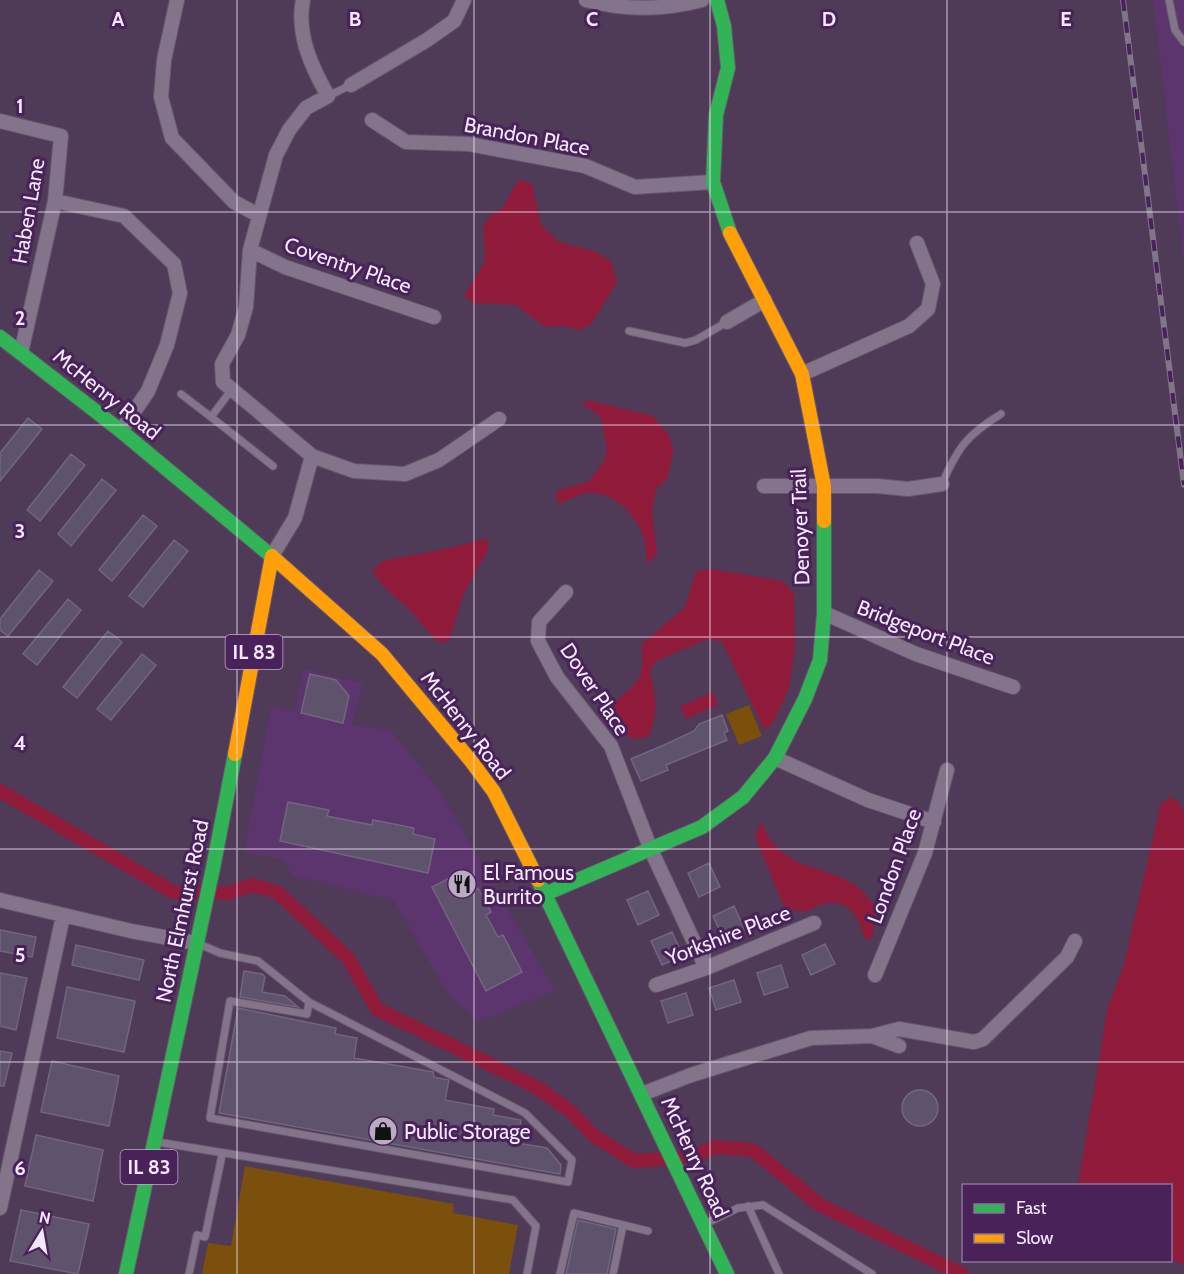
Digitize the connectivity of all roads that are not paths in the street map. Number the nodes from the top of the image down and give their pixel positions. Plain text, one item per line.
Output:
1 (177, 0) edge
2 (303, 0) edge
3 (464, 0) edge
4 (586, 0) edge
5 (702, 0) edge
6 (717, 0) edge
7 (1169, 0) edge
8 (1184, 42) edge
9 (351, 85) joint
10 (328, 96) junction
11 (372, 120) dead end
12 (0, 121) edge
13 (713, 182) junction
14 (55, 201) junction
15 (258, 215) junction
16 (916, 243) dead end
17 (250, 250) junction
18 (765, 300) junction
19 (434, 317) dead end
20 (727, 322) joint
21 (629, 331) dead end
22 (0, 337) edge
23 (21, 353) junction
24 (802, 374) junction
25 (232, 389) junction
26 (181, 394) dead end
27 (1001, 414) dead end
28 (211, 417) junction
29 (499, 419) dead end
30 (121, 431) junction
31 (312, 456) junction
32 (273, 466) dead end
33 (942, 484) joint
34 (764, 486) dead end
35 (824, 486) junction
36 (272, 556) junction
37 (566, 592) dead end
38 (824, 614) junction
39 (1013, 687) dead end
40 (775, 758) junction
41 (947, 770) dead end
42 (934, 822) junction
43 (651, 850) junction
44 (546, 894) junction
45 (0, 900) edge
46 (63, 916) junction
47 (814, 923) dead end
48 (1075, 941) dead end
49 (196, 943) junction
50 (706, 969) junction
51 (875, 975) dead end
52 (657, 985) dead end
53 (309, 1002) junction
54 (872, 1036) junction
55 (899, 1046) dead end
56 (642, 1094) junction
57 (154, 1142) junction
58 (222, 1155) junction
59 (748, 1206) junction
60 (0, 1208) edge
61 (704, 1224) junction
62 (623, 1225) junction
63 (648, 1231) dead end
64 (126, 1274) edge
65 (189, 1274) edge
66 (527, 1274) edge
67 (560, 1274) edge
68 (613, 1274) edge
69 (727, 1274) edge
70 (779, 1274) edge
71 (872, 1274) edge

1 - 15 street
2 - 10 street
3 - 9 street
4 - 5 street
6 - 13 main road, Denoyer Trail
7 - 8 lane
9 - 10 lane
10 - 15 street
11 - 13 street, Brandon Place
12 - 14 street, Haben Lane
13 - 18 main road, Denoyer Trail
14 - 23 street, Haben Lane
14 - 30 street
15 - 17 street
16 - 24 street
17 - 19 street, Coventry Place
17 - 25 street
18 - 20 street
18 - 24 main road, Denoyer Trail
20 - 21 lane
22 - 23 main road, McHenry Road
23 - 30 main road, McHenry Road
24 - 35 main road, Denoyer Trail
25 - 28 lane
25 - 31 street
26 - 28 lane
27 - 33 lane
28 - 32 lane
29 - 31 street
30 - 36 main road, McHenry Road
31 - 36 street
33 - 35 street
34 - 35 street
35 - 38 main road, Denoyer Trail
36 - 44 main road, McHenry Road
36 - 49 main road, North Elmhurst Road / IL 83
37 - 43 street, Dover Place
38 - 39 street, Bridgeport Place
38 - 40 main road, Denoyer Trail
40 - 42 street
40 - 43 main road, Denoyer Trail
41 - 42 street, London Place
42 - 51 street, London Place
43 - 44 main road, Denoyer Trail
43 - 50 street, Dover Place
44 - 56 main road, McHenry Road
45 - 46 street
46 - 49 street
46 - 60 street
47 - 50 street, Yorkshire Place
48 - 54 street
49 - 53 lane
49 - 57 main road, North Elmhurst Road / IL 83
50 - 52 street, Yorkshire Place
53 - 53 lane
54 - 55 street
54 - 56 street
56 - 61 main road, McHenry Road
57 - 58 lane
57 - 64 main road, North Elmhurst Road / IL 83
58 - 65 lane
58 - 66 lane
59 - 61 lane
59 - 70 lane
59 - 71 lane
61 - 69 main road, McHenry Road
62 - 63 lane
62 - 67 lane
62 - 68 lane

